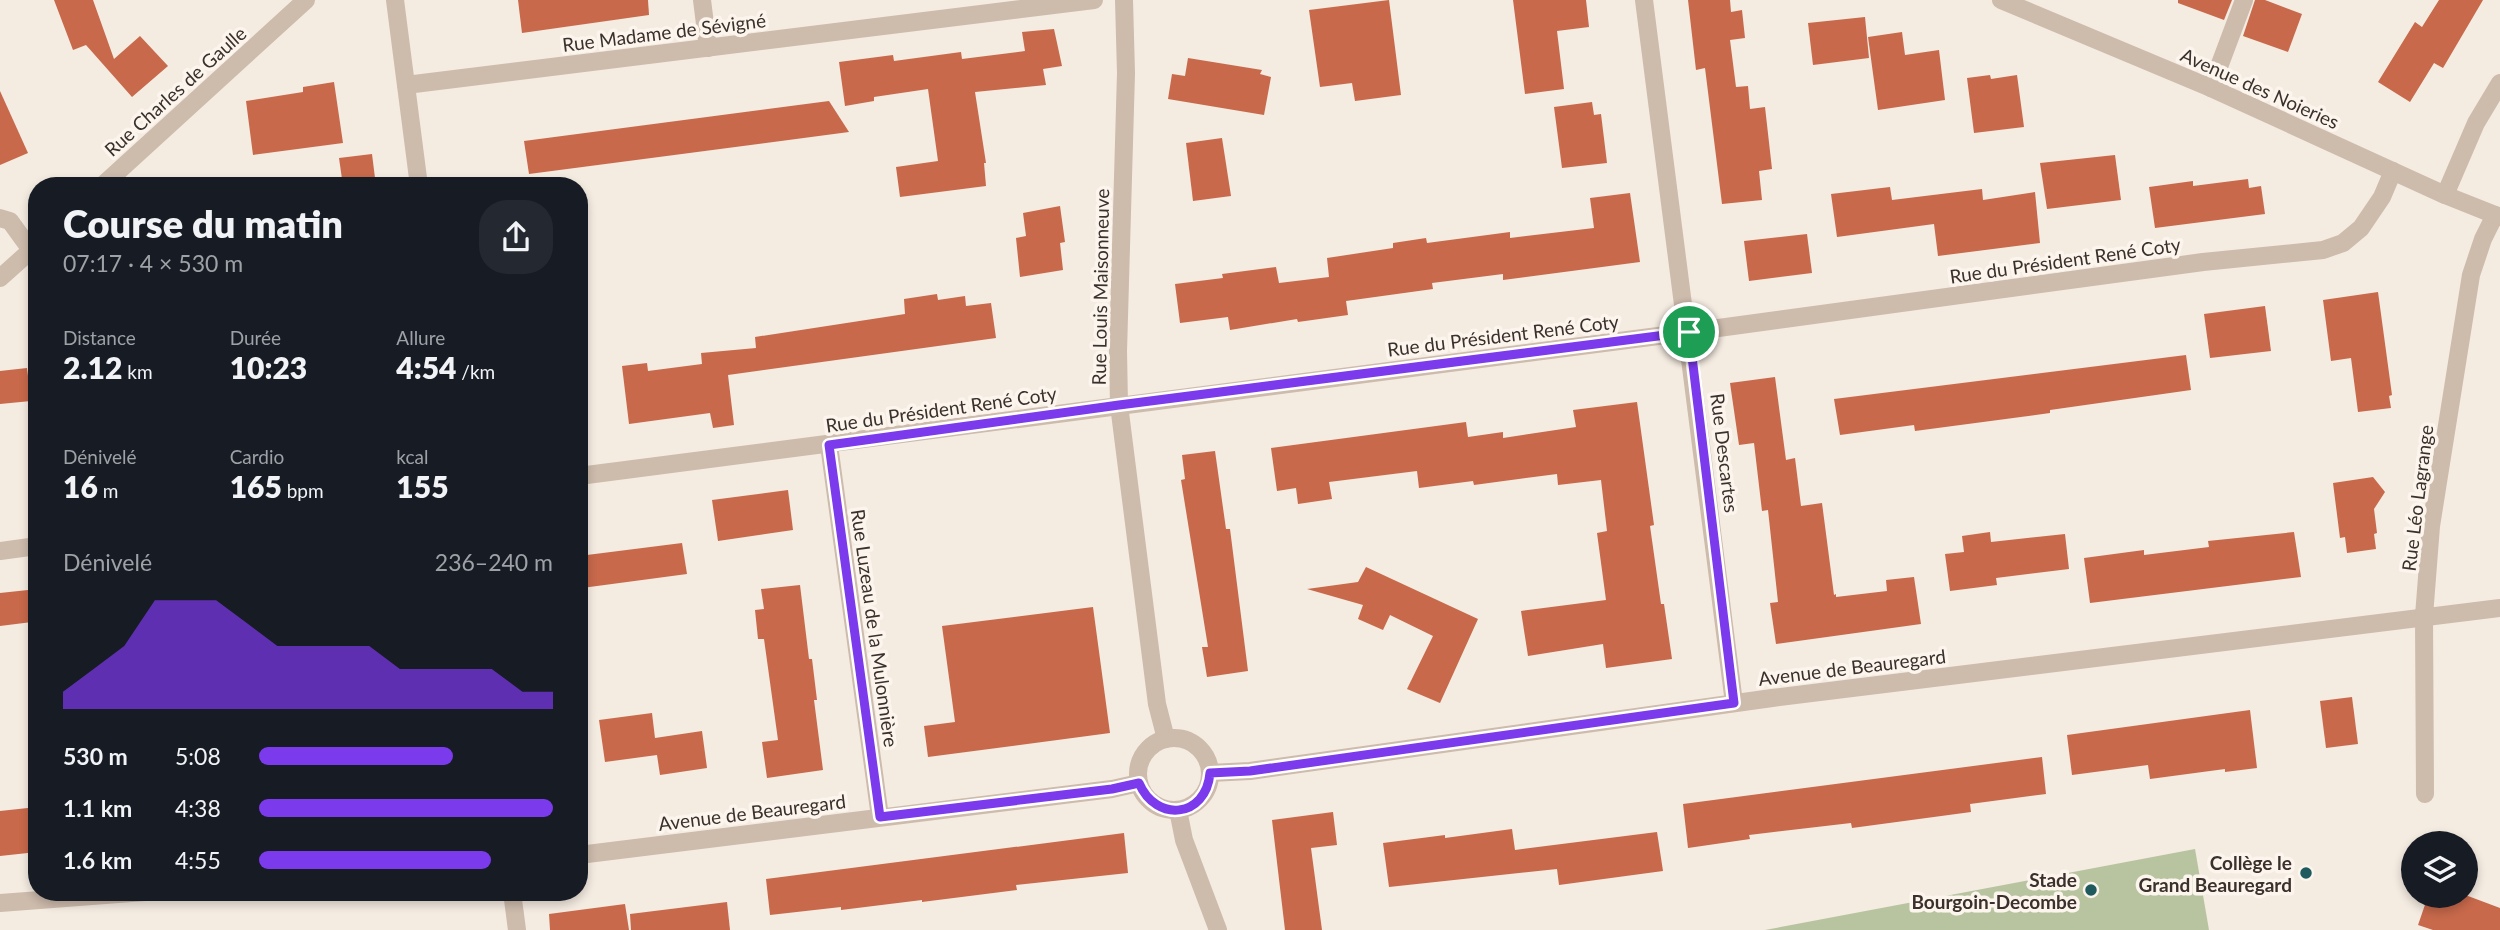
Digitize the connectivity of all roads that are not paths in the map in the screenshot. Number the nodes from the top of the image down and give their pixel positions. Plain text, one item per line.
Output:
1 (306, 0) edge
2 (394, 0) edge
3 (702, 0) edge
4 (1094, 0) edge
5 (1124, 0) edge
6 (1644, 0) edge
7 (2001, 0) edge
8 (2244, 0) edge
9 (708, 48) junction
10 (2500, 83) edge
11 (406, 85) junction
12 (2211, 88) junction
13 (2393, 171) junction
14 (112, 177) edge
15 (418, 177) edge
16 (2445, 195) junction
17 (2498, 216) edge
18 (0, 218) edge
19 (28, 240) edge
20 (28, 252) edge
21 (0, 278) edge
22 (1689, 332) junction
23 (1119, 405) junction
24 (829, 445) junction
25 (588, 475) edge
26 (28, 547) edge
27 (0, 551) edge
28 (2500, 608) edge
29 (2424, 616) junction
30 (1734, 703) junction
31 (1166, 739) junction
32 (1210, 773) junction
33 (1139, 783) junction
34 (2425, 794) dead end
35 (1178, 810) junction
36 (880, 817) junction
37 (588, 854) edge
38 (28, 901) edge
39 (513, 901) edge
40 (0, 903) edge
41 (517, 930) edge
42 (1218, 930) edge

1 - 14 street, Rue Charles de Gaulle
2 - 11 street
3 - 9 street
4 - 9 street, Rue Madame de Sévigné
5 - 23 street, Rue Louis Maisonneuve
6 - 22 street, Rue Descartes
7 - 12 street, Avenue des Noieries
8 - 12 street
9 - 11 street, Rue Madame de Sévigné
10 - 16 street
11 - 15 street
12 - 13 street, Avenue des Noieries
13 - 16 street, Avenue des Noieries
13 - 22 street, Rue du Président René Coty
16 - 17 street, Avenue des Noieries
17 - 29 street, Rue Léo Lagrange
18 - 19 street
20 - 21 street
22 - 23 street, Rue du Président René Coty
22 - 30 street, Rue Descartes
23 - 24 street, Rue du Président René Coty
23 - 31 street, Rue Louis Maisonneuve
24 - 25 street, Rue du Président René Coty
24 - 36 street, Rue Luzeau de la Mulonnière
26 - 27 street
28 - 29 street, Avenue de Beauregard
29 - 30 street, Avenue de Beauregard
29 - 34 street, Rue Léo Lagrange
30 - 32 street, Avenue de Beauregard
31 - 32 street
31 - 33 street
32 - 35 street
33 - 35 street
33 - 36 street, Avenue de Beauregard
35 - 42 street
36 - 37 street, Avenue de Beauregard
38 - 40 street
39 - 41 street

